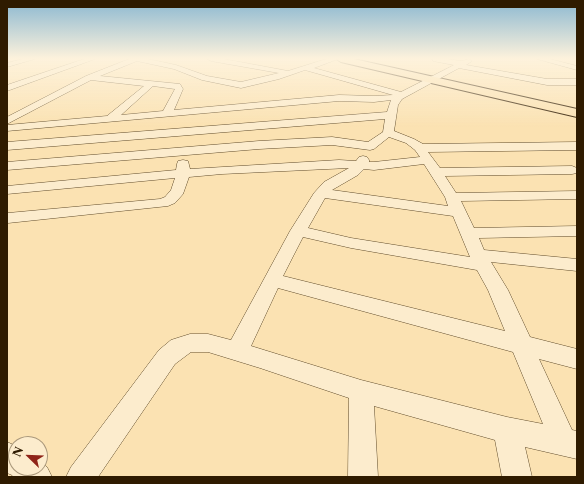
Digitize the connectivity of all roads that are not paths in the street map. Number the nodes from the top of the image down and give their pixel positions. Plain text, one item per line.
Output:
1 (26, 82) edge
2 (82, 82) edge
3 (134, 82) edge
4 (221, 82) edge
5 (274, 82) edge
6 (354, 82) edge
7 (427, 82) edge
8 (444, 82) edge
9 (545, 82) edge
10 (577, 82) edge
11 (152, 83) junction
12 (367, 85) junction
13 (264, 87) junction
14 (7, 88) edge
15 (400, 96) junction
16 (339, 98) junction
17 (279, 104) junction
18 (15, 107) dead end
19 (30, 110) junction
20 (184, 111) junction
21 (577, 111) edge
22 (167, 114) junction
23 (110, 119) junction
24 (7, 121) edge
25 (390, 124) junction
26 (7, 128) edge
27 (181, 131) junction
28 (7, 146) edge
29 (370, 146) junction
30 (577, 146) edge
31 (183, 151) junction
32 (429, 160) junction
33 (7, 166) edge
34 (360, 166) junction
35 (572, 170) dead end
36 (183, 174) junction
37 (7, 190) edge
38 (321, 193) junction
39 (577, 195) edge
40 (456, 205) junction
41 (8, 218) edge
42 (298, 230) junction
43 (577, 231) edge
44 (468, 233) junction
45 (481, 260) junction
46 (577, 265) edge
47 (272, 280) junction
48 (521, 344) junction
49 (237, 352) junction
50 (577, 359) edge
51 (361, 392) junction
52 (507, 430) junction
53 (571, 444) edge
54 (80, 477) edge
55 (363, 477) edge
56 (517, 477) edge

1 - 14 street
2 - 19 street
3 - 11 street
4 - 13 street
5 - 13 street
6 - 12 street
7 - 15 street
8 - 21 main road
9 - 10 street
11 - 22 street
11 - 23 street
12 - 15 street
12 - 16 street
13 - 17 street
15 - 16 street
15 - 25 street
16 - 17 street
17 - 20 street
18 - 19 street
19 - 24 street
20 - 22 street
20 - 27 street
22 - 23 street
23 - 26 street
25 - 27 street
25 - 29 street
25 - 32 street
27 - 28 street
27 - 31 street
29 - 31 street
29 - 34 street
30 - 32 street
31 - 33 street
31 - 36 street
32 - 34 street
32 - 35 street
32 - 40 street
34 - 36 street
34 - 38 street
36 - 37 street
36 - 41 street
38 - 40 street
38 - 42 street
39 - 40 street
40 - 44 street
42 - 45 street
42 - 47 street
43 - 44 street
44 - 45 street
45 - 46 street
45 - 48 street
47 - 48 street
47 - 49 street
48 - 50 street
48 - 53 street
49 - 51 street
49 - 54 street
51 - 52 street
51 - 55 street
52 - 53 street
52 - 56 street

